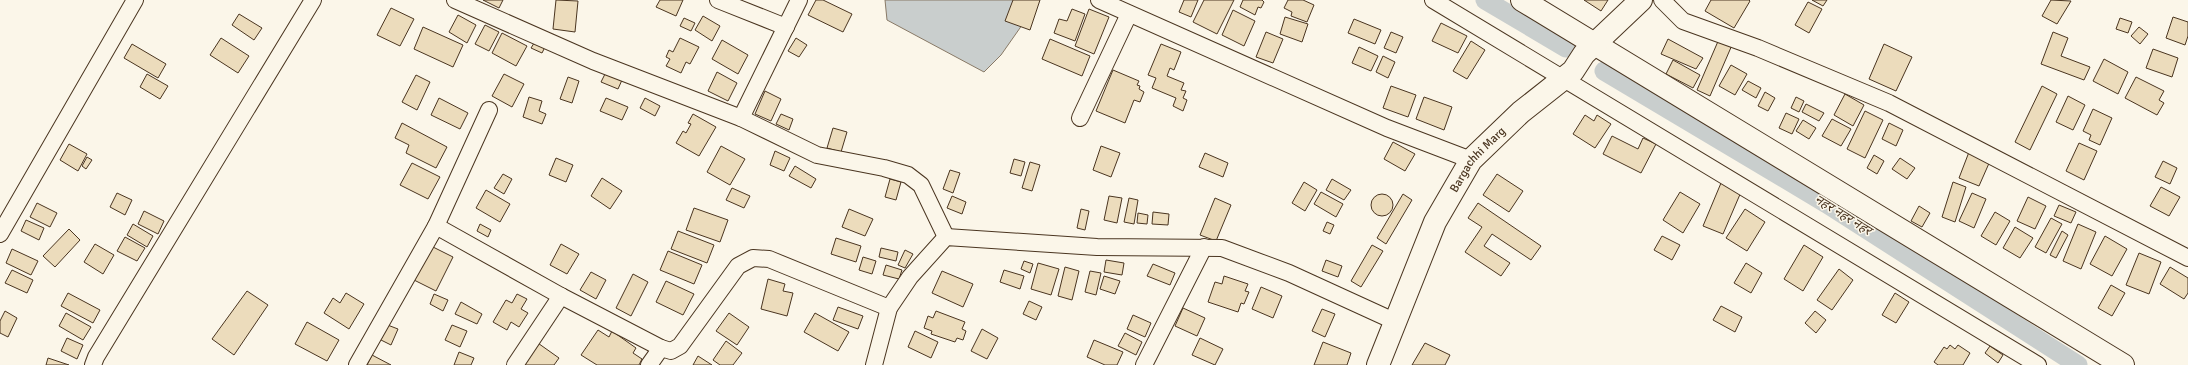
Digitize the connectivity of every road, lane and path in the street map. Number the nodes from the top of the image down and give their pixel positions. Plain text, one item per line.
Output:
1 (135, 0) edge
2 (313, 0) edge
3 (455, 0) edge
4 (718, 0) edge
5 (800, 0) edge
6 (1099, 0) edge
7 (1433, 0) edge
8 (1522, 0) edge
9 (1641, 0) edge
10 (1662, 0) edge
11 (1129, 14) junction
12 (786, 27) junction
13 (1590, 49) junction
14 (1568, 75) junction
15 (489, 110) dead end
16 (741, 118) junction
17 (1080, 118) dead end
18 (1472, 160) junction
19 (436, 226) junction
20 (0, 234) edge
21 (946, 237) junction
22 (1204, 247) junction
23 (2188, 258) edge
24 (561, 296) junction
25 (889, 308) junction
26 (1394, 321) junction
27 (661, 348) junction
28 (93, 365) edge
29 (357, 365) edge
30 (515, 365) edge
31 (649, 365) edge
32 (874, 365) edge
33 (1144, 365) edge
34 (1378, 365) edge
35 (2038, 365) edge
36 (2123, 365) edge

1 - 20 street
2 - 28 street
3 - 16 street
4 - 12 street
5 - 12 street
6 - 11 street
7 - 14 street
8 - 13 main road
9 - 13 main road, Bargachhi Marg
10 - 23 street
11 - 17 street
11 - 18 street
12 - 16 street
13 - 14 main road, Bargachhi Marg
13 - 36 main road
14 - 18 main road, Bargachhi Marg
14 - 35 street
15 - 19 street
16 - 21 street
18 - 26 main road, Bargachhi Marg
19 - 24 street
19 - 29 street
21 - 22 street
21 - 25 street
22 - 26 street
22 - 33 street
24 - 27 street
24 - 30 street
25 - 27 street
25 - 32 street
26 - 34 main road, Bargachhi Marg
27 - 31 street

